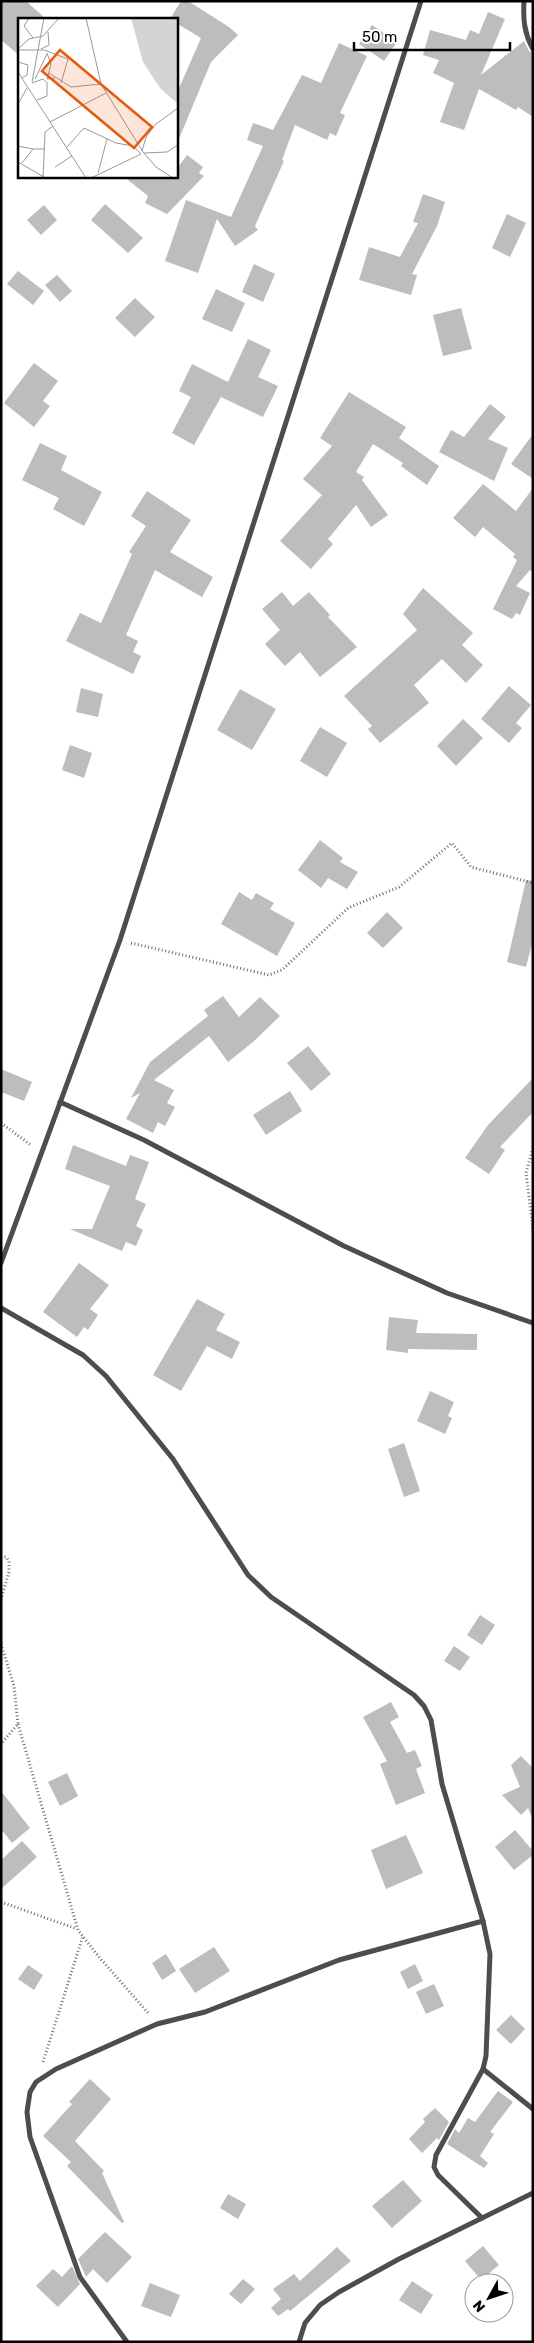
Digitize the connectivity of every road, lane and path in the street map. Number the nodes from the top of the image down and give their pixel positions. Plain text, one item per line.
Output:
1 (421, 1) edge
2 (524, 1) edge
3 (533, 49) edge
4 (533, 883) edge
5 (120, 940) junction
6 (60, 1102) junction
7 (1, 1123) edge
8 (533, 1148) edge
9 (41, 1153) junction
10 (533, 1228) edge
11 (1, 1263) edge
12 (1, 1308) edge
13 (533, 1323) edge
14 (1, 1557) edge
15 (1, 1599) edge
16 (1, 1644) edge
17 (18, 1724) junction
18 (1, 1744) edge
19 (1, 1902) edge
20 (483, 1920) junction
21 (78, 1930) junction
22 (83, 1936) junction
23 (157, 2024) junction
24 (483, 2069) junction
25 (36, 2082) junction
26 (533, 2109) edge
27 (533, 2194) edge
28 (482, 2218) junction
29 (127, 2342) edge
30 (299, 2342) edge

1 - 5 street
2 - 3 street
4 - 5 path
5 - 6 street
6 - 9 street
6 - 13 street
7 - 9 path
8 - 10 path
9 - 11 street
12 - 20 street
14 - 15 path
16 - 17 path
17 - 18 path
17 - 21 path
19 - 21 path
20 - 23 street
20 - 24 street
21 - 22 path
22 - 23 path
22 - 25 path
23 - 25 street
24 - 26 street
24 - 28 street
25 - 29 street
27 - 28 street
28 - 30 street

